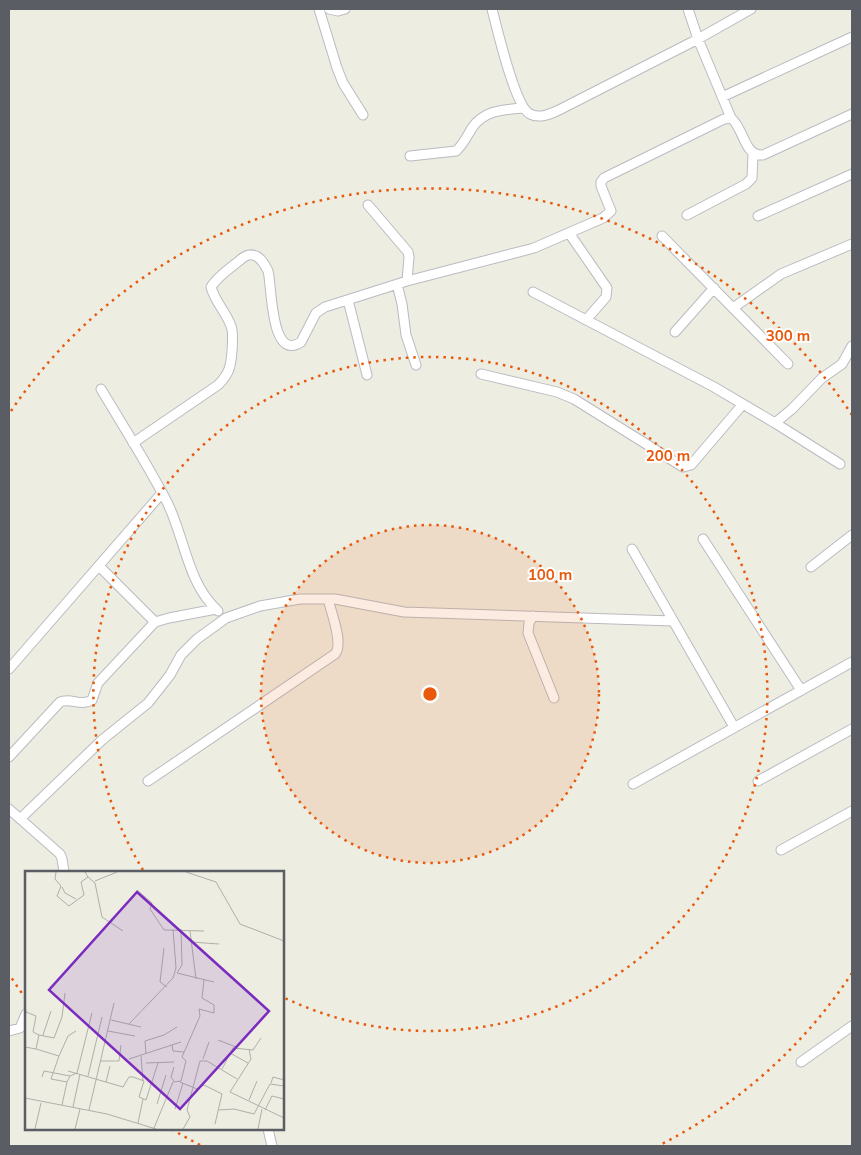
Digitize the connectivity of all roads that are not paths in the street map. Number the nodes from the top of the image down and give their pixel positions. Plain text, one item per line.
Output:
1 (319, 9) edge
2 (329, 9) edge
3 (345, 9) edge
4 (492, 9) edge
5 (688, 9) edge
6 (752, 9) edge
7 (852, 38) edge
8 (698, 39) junction
9 (722, 97) junction
10 (522, 108) junction
11 (852, 114) edge
12 (363, 115) dead end
13 (731, 118) junction
14 (753, 154) junction
15 (410, 156) dead end
16 (852, 174) edge
17 (368, 205) dead end
18 (687, 215) dead end
19 (758, 216) dead end
20 (569, 233) junction
21 (662, 236) dead end
22 (852, 244) edge
23 (407, 281) junction
24 (397, 284) junction
25 (714, 288) junction
26 (533, 292) dead end
27 (348, 300) junction
28 (733, 308) junction
29 (586, 320) junction
30 (674, 332) dead end
31 (852, 346) edge
32 (788, 364) dead end
33 (416, 365) dead end
34 (481, 374) dead end
35 (367, 375) dead end
36 (101, 389) dead end
37 (743, 404) junction
38 (774, 423) junction
39 (132, 443) junction
40 (840, 464) dead end
41 (162, 493) junction
42 (852, 535) edge
43 (703, 539) dead end
44 (632, 549) dead end
45 (99, 566) junction
46 (811, 567) dead end
47 (328, 599) junction
48 (216, 610) junction
49 (533, 616) junction
50 (226, 618) junction
51 (674, 621) junction
52 (155, 622) junction
53 (852, 662) edge
54 (9, 670) edge
55 (801, 690) junction
56 (554, 698) dead end
57 (734, 728) junction
58 (852, 729) edge
59 (9, 757) edge
60 (148, 780) dead end
61 (758, 781) dead end
62 (633, 784) dead end
63 (9, 809) edge
64 (852, 811) edge
65 (20, 820) junction
66 (781, 850) dead end
67 (64, 871) edge
68 (25, 1016) edge
69 (852, 1026) edge
70 (9, 1031) edge
71 (801, 1062) dead end
72 (268, 1130) edge
73 (272, 1146) edge

1 - 12 street
2 - 3 street
4 - 10 street
5 - 8 street
6 - 8 street
7 - 9 street
8 - 9 street
8 - 10 street
9 - 13 street
10 - 15 street
11 - 14 street
13 - 14 street
13 - 20 street
14 - 18 street
16 - 19 street
17 - 23 street
20 - 23 street
20 - 29 street
21 - 25 street
22 - 28 street
23 - 24 street
24 - 27 street
24 - 33 street
25 - 28 street
25 - 30 street
26 - 29 street
27 - 35 street
27 - 39 street
28 - 32 street
29 - 37 street
31 - 38 street
34 - 37 street
36 - 39 street
37 - 38 street
38 - 40 street
39 - 41 street
41 - 45 street
41 - 48 street
42 - 46 street
43 - 55 street
44 - 51 street
45 - 52 street
45 - 54 street
47 - 49 street
47 - 50 street
47 - 60 street
48 - 50 street
48 - 52 street
49 - 51 street
49 - 56 street
50 - 65 street
51 - 57 street
52 - 59 street
53 - 55 street
55 - 57 street
57 - 62 street
58 - 61 street
63 - 65 street
64 - 66 street
65 - 67 street
68 - 70 street
69 - 71 street
72 - 73 street

